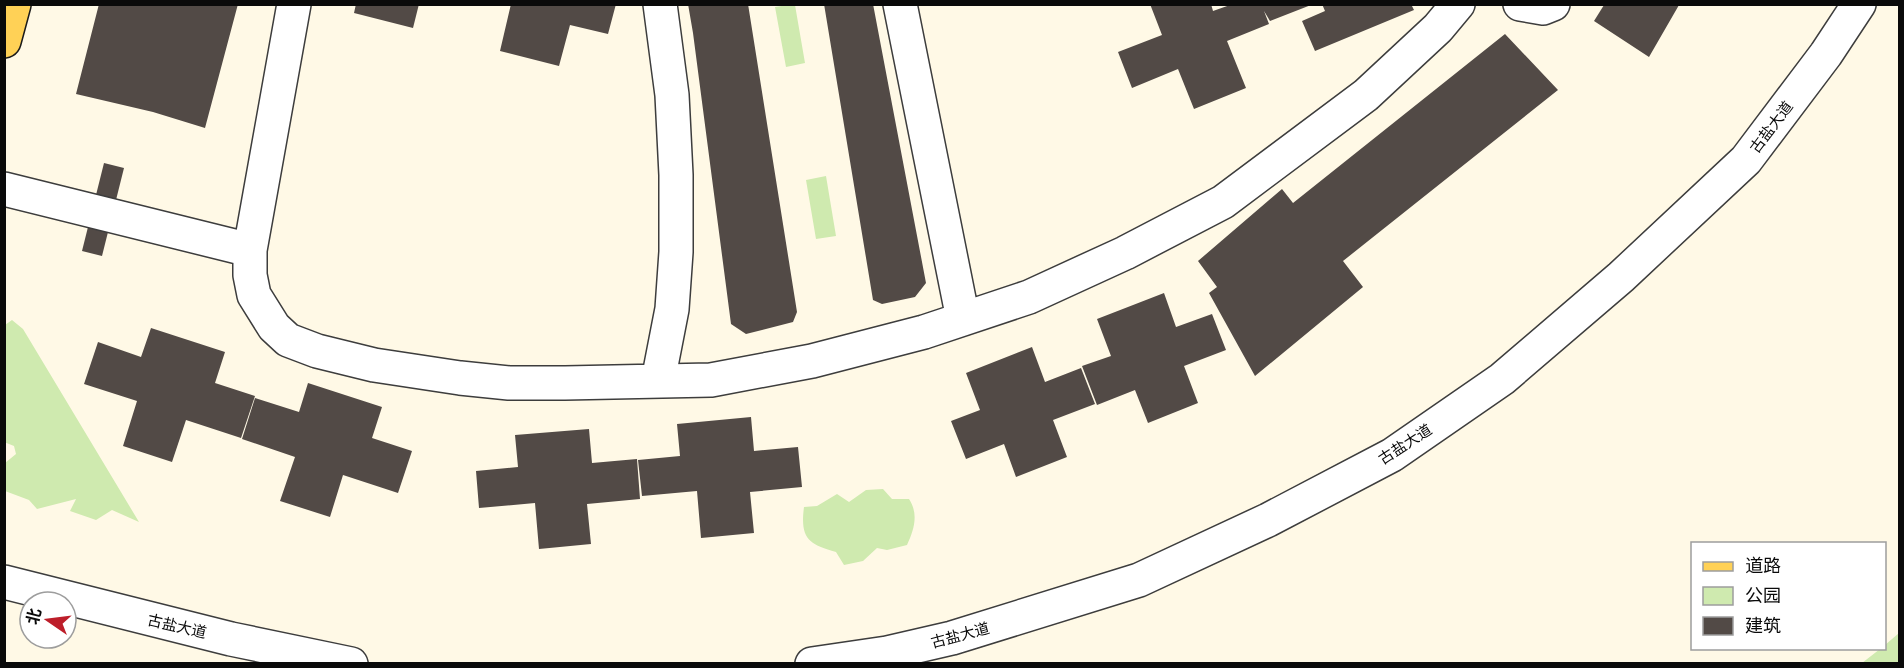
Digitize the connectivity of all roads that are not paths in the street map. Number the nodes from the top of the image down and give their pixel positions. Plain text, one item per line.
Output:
1 (14, 4) edge
2 (294, 4) edge
3 (660, 4) edge
4 (900, 4) edge
5 (1458, 4) edge
6 (1520, 4) edge
7 (1553, 4) edge
8 (1859, 4) edge
9 (4, 41) edge
10 (4, 189) edge
11 (250, 250) junction
12 (963, 320) junction
13 (658, 381) junction
14 (4, 582) edge
15 (351, 663) edge
16 (812, 663) edge

1 - 9 main road
2 - 11 street
3 - 13 street
4 - 12 street
5 - 12 street
6 - 7 street
8 - 16 street, 古盐大道
10 - 11 street
11 - 13 street
12 - 13 street
14 - 15 street, 古盐大道

